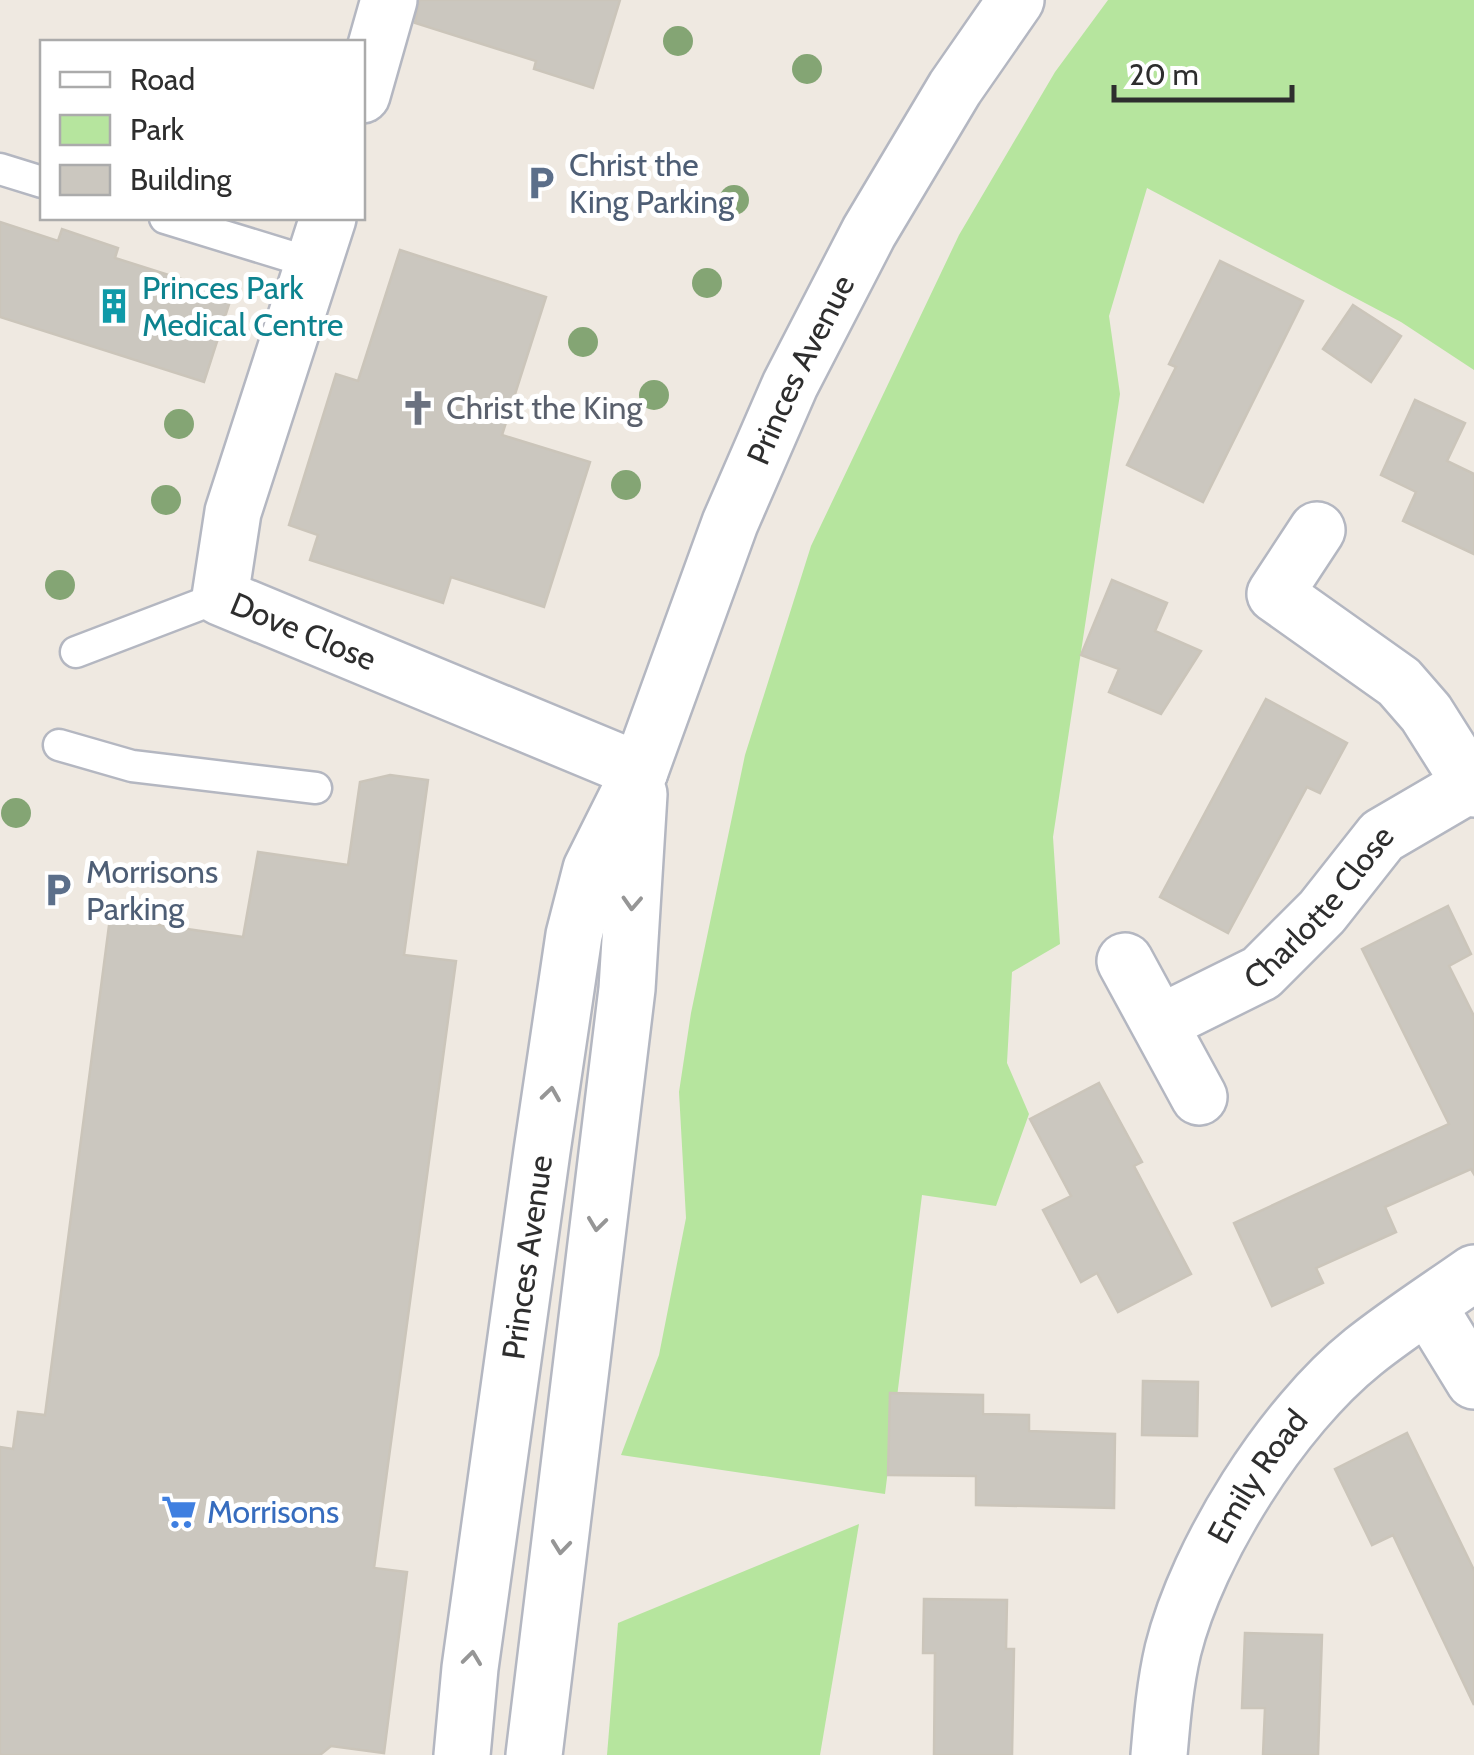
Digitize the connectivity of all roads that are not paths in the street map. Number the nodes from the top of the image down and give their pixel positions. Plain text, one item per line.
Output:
1 (390, 0) edge
2 (1016, 0) edge
3 (365, 85) edge
4 (0, 169) edge
5 (40, 181) edge
6 (179, 220) edge
7 (321, 241) edge
8 (1316, 530) dead end
9 (220, 597) junction
10 (76, 652) dead end
11 (59, 745) dead end
12 (640, 770) junction
13 (1472, 786) edge
14 (316, 788) dead end
15 (1126, 961) dead end
16 (1160, 1024) junction
17 (1199, 1097) dead end
18 (1474, 1272) edge
19 (1428, 1306) junction
20 (1474, 1381) edge
21 (462, 1755) edge
22 (534, 1755) edge
23 (1159, 1755) edge

1 - 3 street
2 - 12 street, Princes Avenue
4 - 5 lane
6 - 7 lane
7 - 9 street, Dove Close
8 - 13 street, Charlotte Close
9 - 10 lane
9 - 12 street, Dove Close
11 - 14 lane
21 -> 12 street, Princes Avenue
12 -> 22 street, Princes Avenue
13 - 16 street, Charlotte Close
15 - 16 street
16 - 17 street
18 - 19 street, Emily Road
19 - 20 street
19 - 23 street, Emily Road

